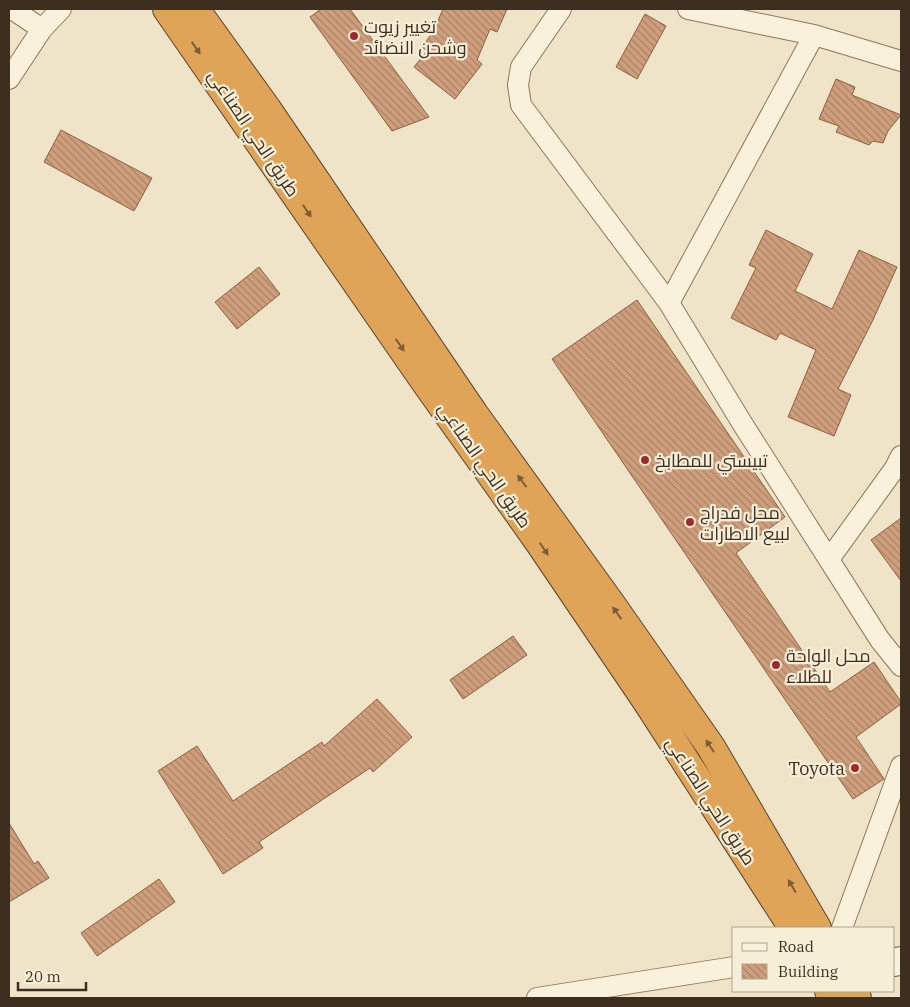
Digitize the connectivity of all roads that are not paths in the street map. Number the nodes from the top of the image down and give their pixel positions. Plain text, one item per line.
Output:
1 (12, 9) edge
2 (61, 9) edge
3 (167, 9) edge
4 (195, 9) edge
5 (561, 9) edge
6 (688, 9) edge
7 (42, 29) junction
8 (814, 35) junction
9 (901, 61) edge
10 (9, 79) edge
11 (669, 303) junction
12 (901, 456) edge
13 (830, 558) junction
14 (901, 666) edge
15 (901, 766) edge
16 (792, 927) edge
17 (816, 927) edge
18 (842, 927) edge
19 (732, 967) edge
20 (537, 998) edge

1 - 7 street
2 - 7 street
3 -> 16 highway, طريق الحي الصناعي
17 -> 4 highway, طريق الحي الصناعي
5 - 11 street
6 - 8 street
7 - 10 street
8 - 9 street
8 - 11 street
11 - 13 street
12 - 13 street
13 - 14 street
15 - 18 street
19 - 20 street

